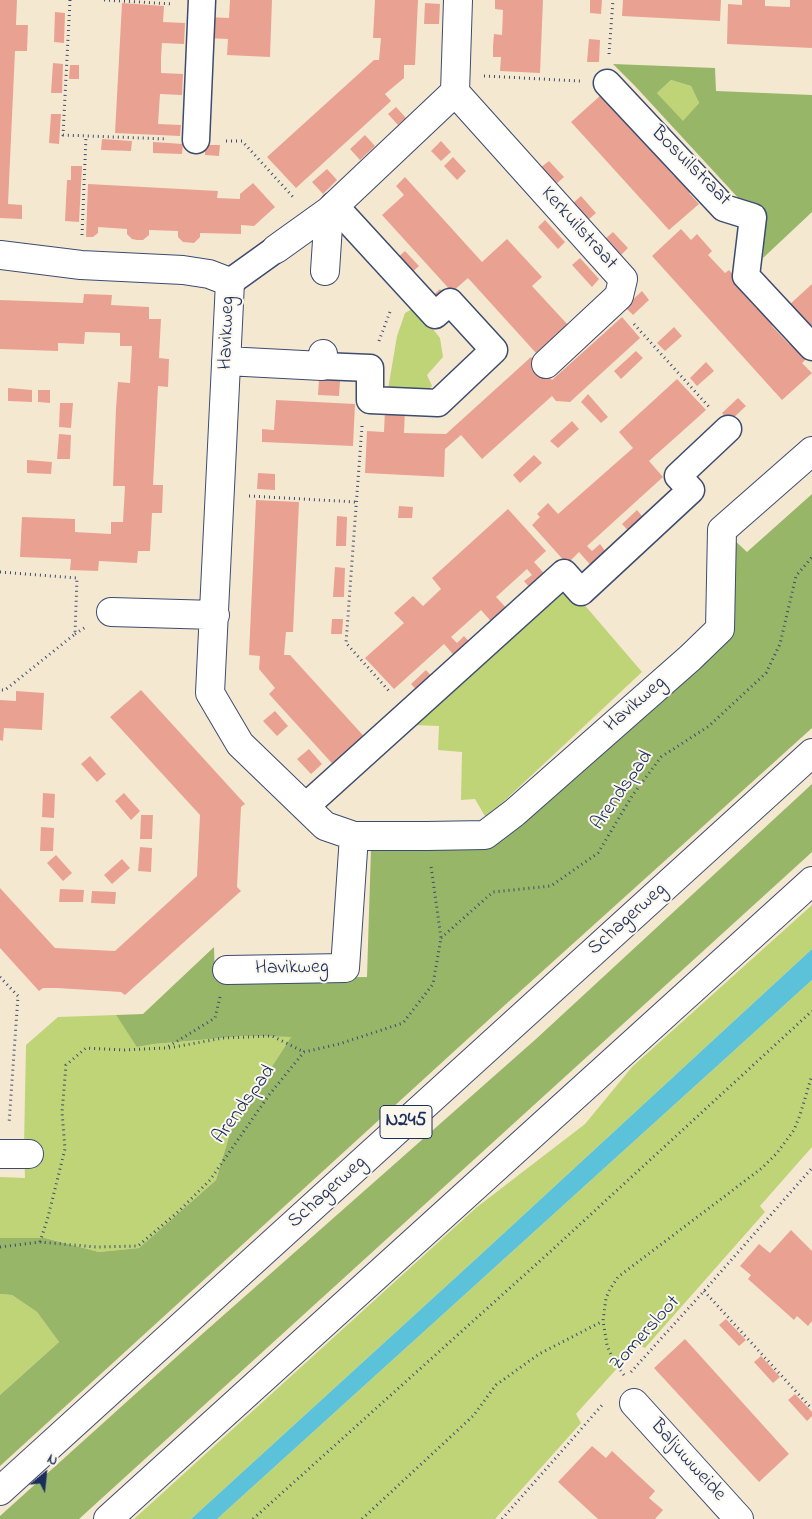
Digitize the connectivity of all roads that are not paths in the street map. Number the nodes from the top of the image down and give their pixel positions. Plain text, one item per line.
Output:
1 (458, 0) edge
2 (202, 3) edge
3 (455, 83) junction
4 (608, 83) road end
5 (196, 140) road end
6 (326, 212) junction
7 (276, 250) joint
8 (0, 255) edge
9 (325, 271) dead end
10 (230, 282) junction
11 (812, 347) edge
12 (322, 360) joint
13 (226, 361) junction
14 (546, 364) dead end
15 (728, 429) road end
16 (812, 451) edge
17 (111, 612) dead end
18 (215, 615) junction
19 (812, 753) edge
20 (305, 807) junction
21 (354, 836) junction
22 (812, 881) edge
23 (227, 970) road end
24 (634, 1403) dead end
25 (0, 1491) edge
26 (108, 1519) edge
27 (739, 1519) edge

1 - 3 street
2 - 5 street
3 - 6 street
3 - 14 street, Kerkuilstraat
4 - 11 street, Bosuilstraat
6 - 7 street
6 - 9 street
6 - 12 street
7 - 10 street
8 - 10 street, Havikweg
10 - 13 street, Havikweg
12 - 13 street
13 - 18 street, Havikweg
15 - 20 street
16 - 21 street, Havikweg
17 - 18 street
18 - 20 street, Havikweg
19 - 25 street, Schagerweg / N245
20 - 21 street, Havikweg
21 - 23 street, Havikweg
22 - 26 street
24 - 27 street, Baljuwweide

